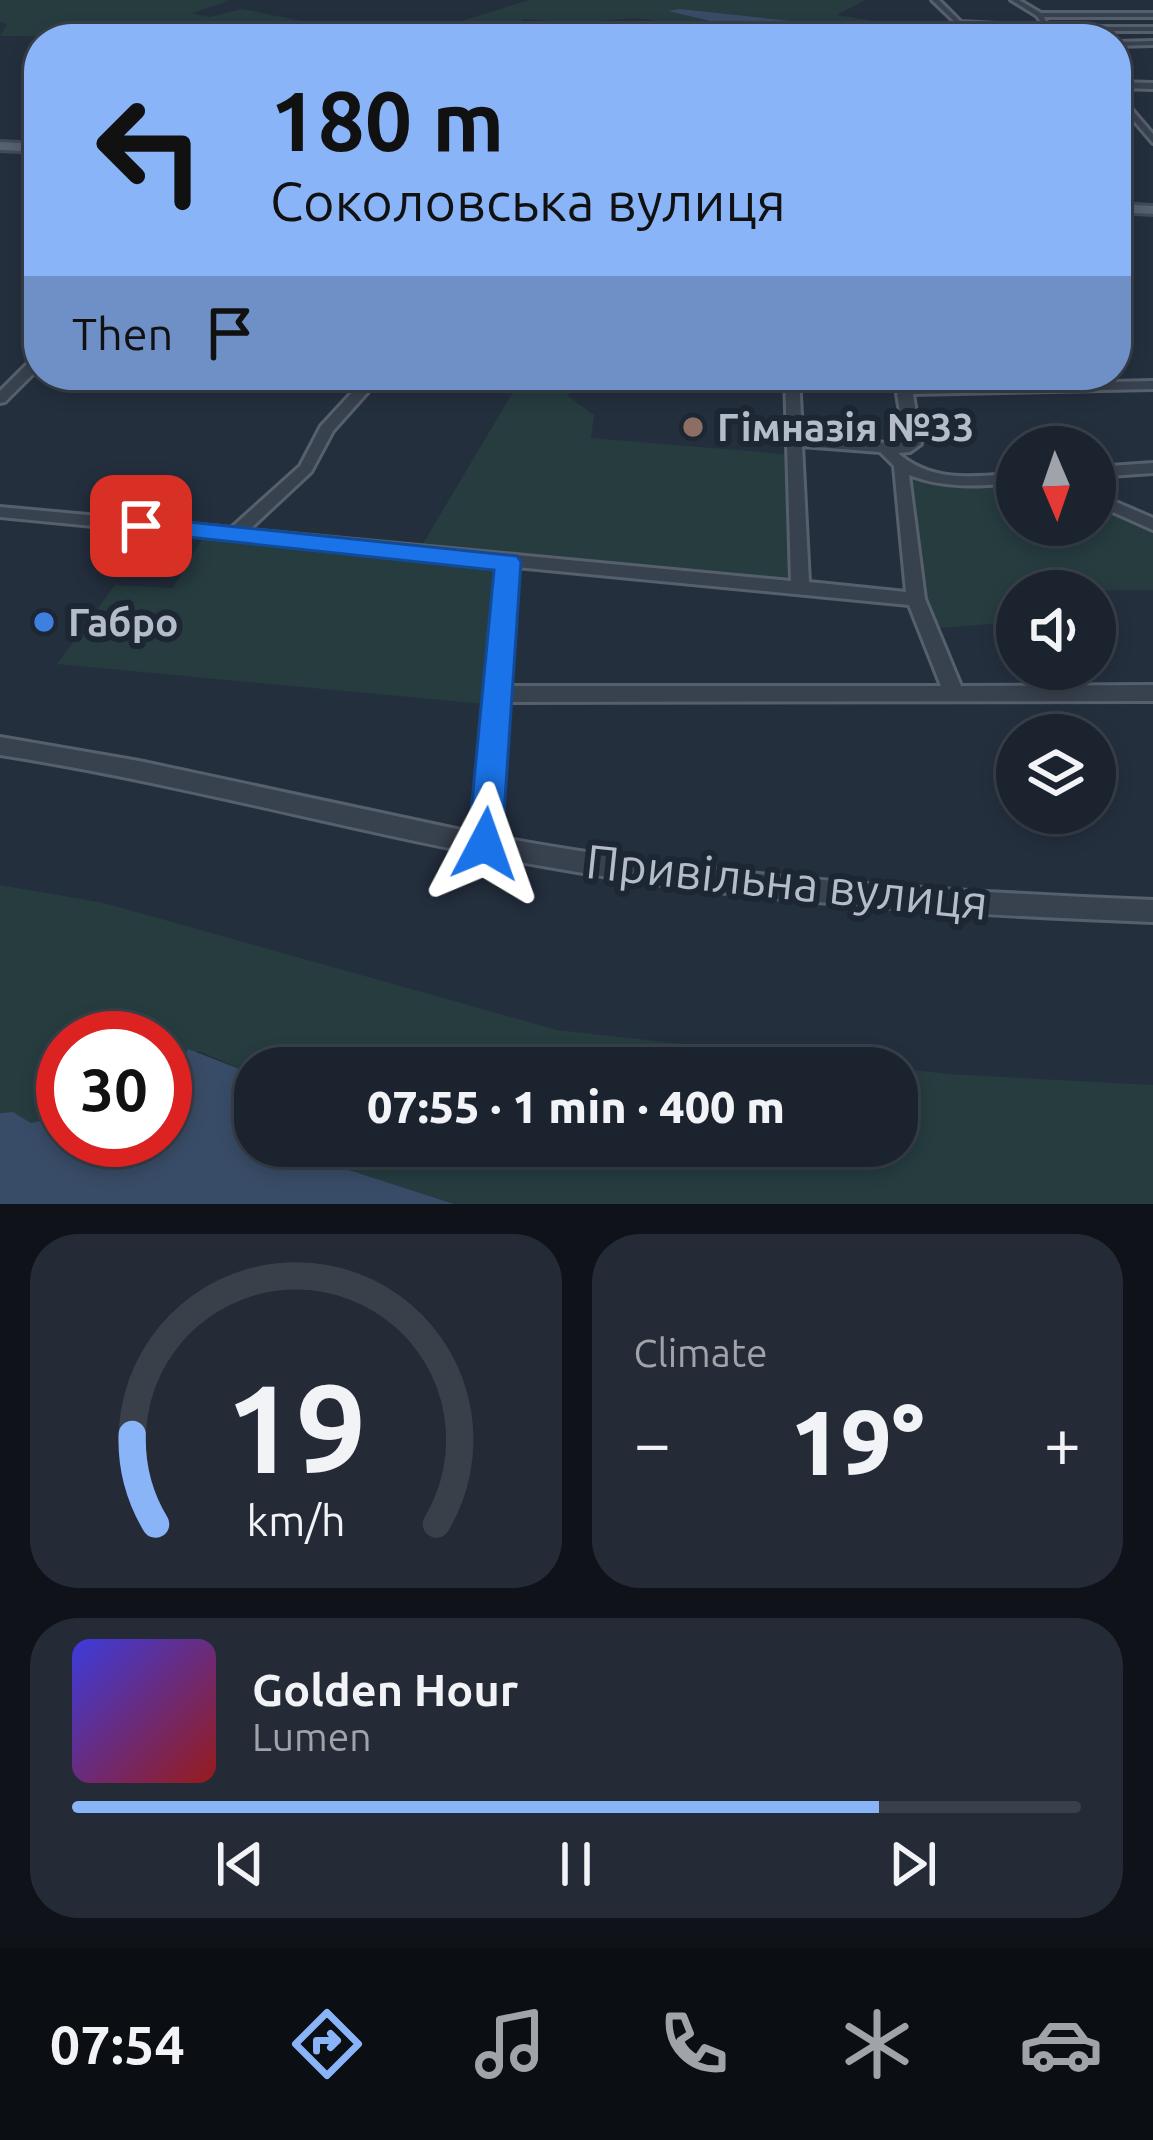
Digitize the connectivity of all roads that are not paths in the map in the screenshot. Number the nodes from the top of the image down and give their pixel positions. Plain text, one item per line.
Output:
1 (935, 0) edge
2 (1014, 0) edge
3 (1040, 15) junction
4 (1153, 15) edge
5 (959, 24) edge
6 (1043, 24) edge
7 (1131, 111) edge
8 (1139, 123) junction
9 (1153, 123) edge
10 (1153, 140) edge
11 (24, 375) edge
12 (362, 390) edge
13 (793, 390) edge
14 (915, 390) edge
15 (0, 399) edge
16 (795, 441) junction
17 (884, 448) junction
18 (900, 468) junction
19 (1153, 468) edge
20 (1116, 471) edge
21 (996, 479) edge
22 (1116, 508) edge
23 (0, 512) edge
24 (1153, 525) edge
25 (235, 534) junction
26 (508, 562) junction
27 (800, 588) junction
28 (916, 599) junction
29 (954, 693) junction
30 (1153, 693) edge
31 (496, 694) junction
32 (0, 746) edge
33 (485, 844) junction
34 (1153, 911) edge

1 - 5 street
2 - 3 street
3 - 4 street
3 - 6 street
7 - 8 street
8 - 9 street
8 - 10 street
11 - 15 street
12 - 25 street
13 - 16 street
14 - 17 street
16 - 17 street
16 - 27 street
17 - 18 street
18 - 21 street
18 - 28 street
19 - 20 street
22 - 24 street
23 - 25 street
25 - 26 street
26 - 27 street
26 - 31 street
27 - 28 street
28 - 29 street
29 - 30 street
29 - 31 street
31 - 33 street
32 - 33 street, Привільна вулиця
33 - 34 street, Привільна вулиця

